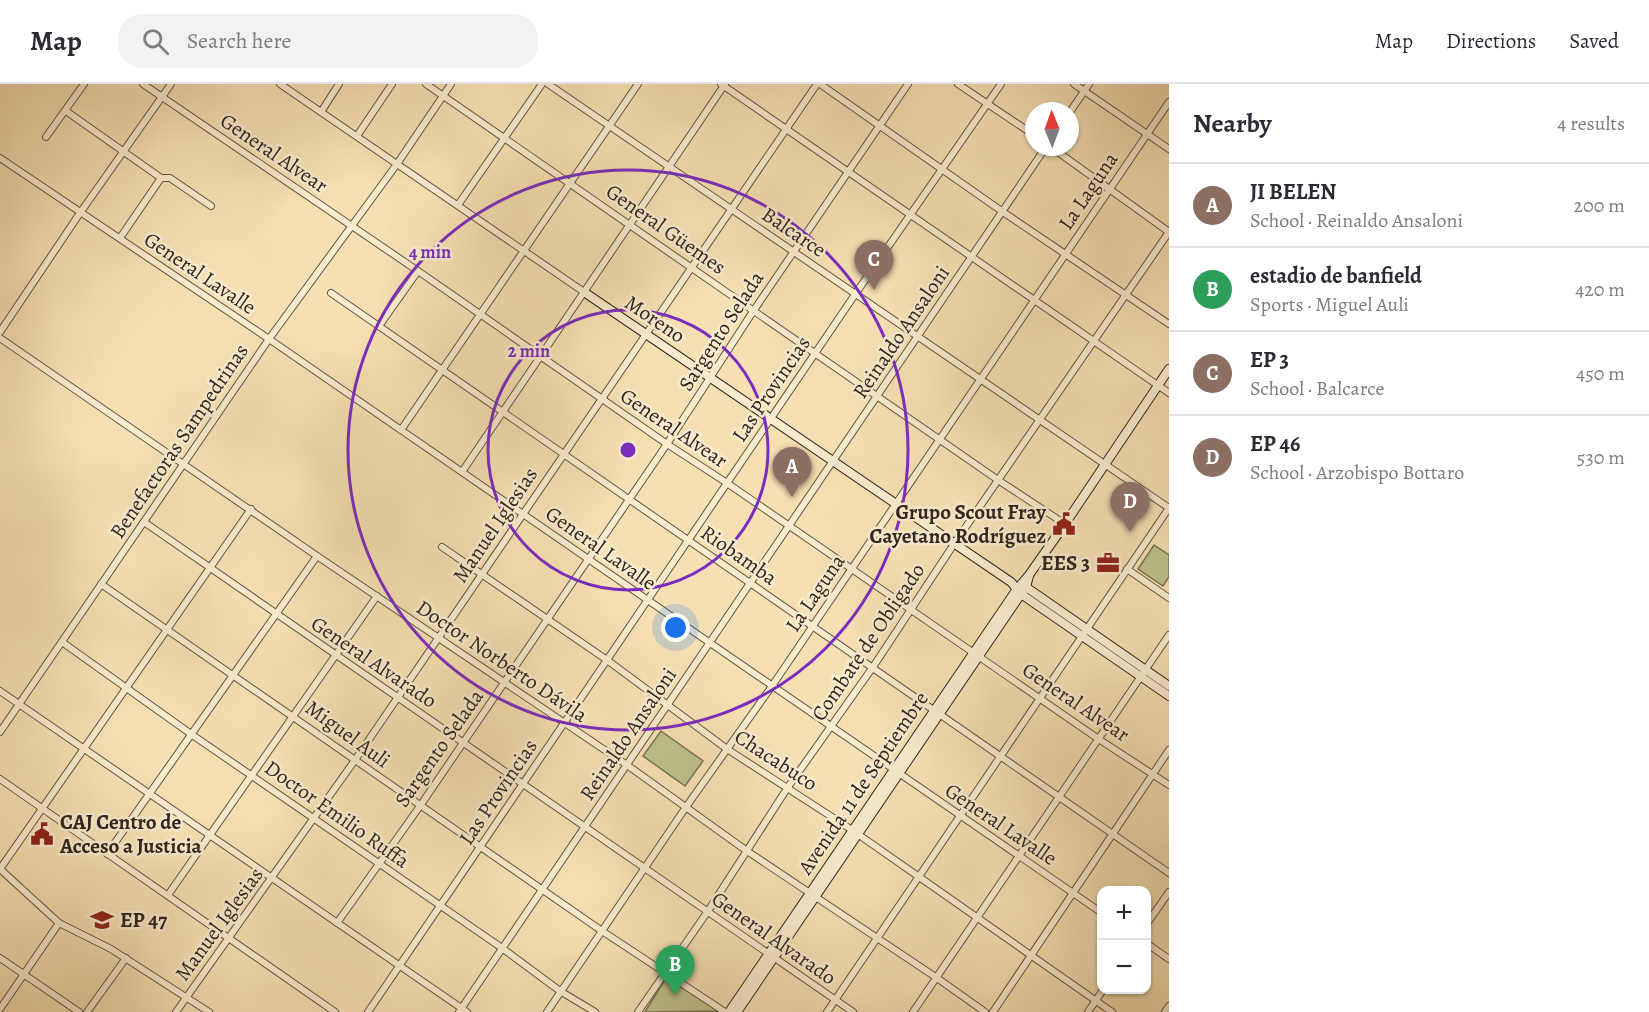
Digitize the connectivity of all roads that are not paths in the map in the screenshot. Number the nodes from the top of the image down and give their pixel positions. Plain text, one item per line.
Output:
1 (84, 84) edge
2 (143, 84) edge
3 (171, 84) edge
4 (280, 84) edge
5 (339, 84) edge
6 (392, 84) edge
7 (426, 84) edge
8 (451, 84) edge
9 (542, 84) edge
10 (549, 84) edge
11 (638, 84) edge
12 (819, 84) edge
13 (908, 84) edge
14 (958, 84) edge
15 (1000, 84) edge
16 (1074, 84) edge
17 (1089, 84) edge
18 (723, 85) edge
19 (1085, 91) junction
20 (443, 95) junction
21 (162, 97) junction
22 (1077, 102) edge
23 (1169, 102) edge
24 (987, 104) junction
25 (66, 111) junction
26 (321, 112) junction
27 (610, 126) junction
28 (881, 126) junction
29 (786, 129) junction
30 (1025, 129) edge
31 (1147, 134) junction
32 (357, 136) junction
33 (46, 137) dead end
34 (504, 138) junction
35 (1169, 149) edge
36 (124, 152) junction
37 (1041, 156) edge
38 (1064, 156) edge
39 (0, 158) edge
40 (397, 164) junction
41 (670, 166) junction
42 (942, 168) junction
43 (848, 172) junction
44 (161, 178) junction
45 (570, 183) junction
46 (1110, 189) junction
47 (458, 205) junction
48 (211, 206) dead end
49 (731, 209) junction
50 (1003, 212) junction
51 (80, 213) junction
52 (910, 216) junction
53 (630, 225) junction
54 (352, 227) junction
55 (1169, 232) edge
56 (120, 238) junction
57 (524, 251) junction
58 (794, 252) junction
59 (1065, 254) junction
60 (972, 256) junction
61 (692, 267) junction
62 (418, 271) junction
63 (584, 292) junction
64 (331, 293) dead end
65 (856, 293) junction
66 (1125, 294) junction
67 (1033, 300) junction
68 (754, 310) junction
69 (480, 315) junction
70 (1169, 324) edge
71 (379, 326) junction
72 (0, 332) edge
73 (646, 334) junction
74 (918, 336) junction
75 (0, 338) edge
76 (269, 339) junction
77 (1093, 341) junction
78 (816, 352) junction
79 (540, 357) junction
80 (442, 369) junction
81 (1169, 369) edge
82 (710, 378) junction
83 (981, 379) junction
84 (1158, 385) junction
85 (1169, 393) edge
86 (878, 395) junction
87 (602, 399) junction
88 (503, 411) junction
89 (770, 419) junction
90 (1039, 420) junction
91 (401, 430) junction
92 (940, 439) junction
93 (667, 444) junction
94 (564, 454) junction
95 (832, 462) junction
96 (184, 463) junction
97 (1105, 464) junction
98 (462, 472) junction
99 (998, 480) junction
100 (727, 483) junction
101 (630, 499) junction
102 (896, 503) junction
103 (1169, 508) edge
104 (251, 509) junction
105 (523, 514) junction
106 (144, 522) junction
107 (1065, 524) junction
108 (789, 525) junction
109 (688, 540) junction
110 (954, 544) junction
111 (442, 547) dead end
112 (317, 556) junction
113 (588, 560) junction
114 (209, 568) junction
115 (852, 568) junction
116 (1127, 569) junction
117 (482, 575) junction
118 (750, 583) junction
119 (101, 584) junction
120 (1019, 587) junction
121 (377, 596) junction
122 (1169, 598) edge
123 (647, 600) junction
124 (911, 610) junction
125 (276, 614) junction
126 (547, 620) junction
127 (813, 626) junction
128 (167, 629) junction
129 (1085, 633) junction
130 (1169, 635) edge
131 (439, 637) junction
132 (62, 642) junction
133 (710, 643) junction
134 (976, 654) junction
135 (336, 655) junction
136 (607, 660) junction
137 (873, 667) junction
138 (1144, 673) junction
139 (234, 674) junction
140 (505, 682) junction
141 (772, 686) junction
142 (1169, 686) edge
143 (126, 688) junction
144 (0, 691) edge
145 (1169, 696) edge
146 (397, 697) junction
147 (1040, 697) junction
148 (19, 704) junction
149 (668, 704) junction
150 (938, 711) junction
151 (294, 716) junction
152 (564, 723) junction
153 (831, 726) junction
154 (0, 732) edge
155 (191, 734) junction
156 (1100, 740) junction
157 (463, 742) junction
158 (84, 749) junction
159 (727, 749) junction
160 (1169, 750) edge
161 (1002, 757) junction
162 (355, 760) junction
163 (627, 765) junction
164 (896, 772) junction
165 (1153, 774) junction
166 (252, 775) junction
167 (0, 779) edge
168 (523, 783) junction
169 (1169, 785) edge
170 (788, 787) junction
171 (149, 794) junction
172 (1059, 797) junction
173 (420, 806) junction
174 (686, 807) junction
175 (42, 809) junction
176 (961, 816) junction
177 (315, 818) junction
178 (584, 827) junction
179 (855, 832) junction
180 (1113, 834) junction
181 (210, 835) junction
182 (481, 847) junction
183 (747, 851) junction
184 (107, 854) junction
185 (1019, 856) junction
186 (378, 863) junction
187 (0, 869) edge
188 (645, 869) junction
189 (1169, 873) edge
190 (920, 877) junction
191 (272, 879) junction
192 (542, 889) junction
193 (1169, 892) edge
194 (1073, 893) junction
195 (168, 895) junction
196 (813, 895) junction
197 (440, 906) junction
198 (1097, 910) edge
199 (708, 911) junction
200 (1151, 918) edge
201 (978, 919) junction
202 (337, 922) junction
203 (59, 923) junction
204 (602, 931) junction
205 (878, 938) junction
206 (230, 939) junction
207 (1151, 947) edge
208 (502, 948) junction
209 (771, 956) junction
210 (1030, 956) junction
211 (0, 958) edge
212 (126, 958) junction
213 (1169, 959) edge
214 (399, 966) junction
215 (665, 972) junction
216 (24, 975) junction
217 (936, 978) junction
218 (560, 991) junction
219 (1100, 994) edge
220 (187, 997) junction
221 (836, 1000) junction
222 (1096, 1000) junction
223 (1169, 1006) edge
224 (0, 1009) edge
225 (462, 1011) edge
226 (79, 1012) edge
227 (87, 1012) edge
228 (176, 1012) edge
229 (209, 1012) edge
230 (335, 1012) edge
231 (368, 1012) edge
232 (547, 1012) edge
233 (595, 1012) edge
234 (638, 1012) edge
235 (727, 1012) edge
236 (737, 1012) edge
237 (827, 1012) edge
238 (853, 1012) edge
239 (913, 1012) edge
240 (985, 1012) edge
241 (993, 1012) edge
242 (1088, 1012) edge
243 (1112, 1012) edge
244 (1165, 1012) edge

1 - 25 street
2 - 21 street, General Alvear
3 - 21 street
4 - 26 street, Moreno
5 - 26 street
6 - 32 street
7 - 20 street, General Güemes
8 - 20 street, Benefactoras Sampedrinas
9 - 34 street
10 - 27 street, Balcarce
11 - 27 street
12 - 28 street
12 - 29 street, Manuel Iglesias
13 - 28 street, Sargento Selada
14 - 24 street
15 - 24 street, Las Provincias
16 - 19 street
17 - 19 street
18 - 29 street
18 - 41 street
19 - 22 street
19 - 31 street
20 - 34 street, General Güemes
20 - 40 street, Benefactoras Sampedrinas
21 - 36 street
21 - 54 street, General Alvear
23 - 31 street, La Laguna
24 - 30 street
24 - 42 street, Las Provincias
25 - 33 street
25 - 36 street
26 - 32 street, Moreno
27 - 41 street, Balcarce
27 - 45 street
28 - 42 street
28 - 43 street, Sargento Selada
29 - 43 street
29 - 49 street, Manuel Iglesias
31 - 35 street
31 - 46 street, La Laguna
32 - 40 street, Moreno
34 - 45 street, General Güemes
34 - 47 street
36 - 44 street
36 - 51 street
37 - 50 street, Reinaldo Ansaloni
38 - 46 street
39 - 51 street, General Lavalle
40 - 47 street, Moreno
40 - 54 street, Benefactoras Sampedrinas
41 - 49 street, Balcarce
41 - 53 street
42 - 50 street
42 - 52 street, Las Provincias
43 - 52 street
43 - 58 street, Sargento Selada
44 - 48 street
44 - 56 street
45 - 53 street, General Güemes
45 - 57 street
46 - 55 street
46 - 59 street, La Laguna
47 - 57 street, Moreno
49 - 58 street, Balcarce
49 - 61 street, Manuel Iglesias
50 - 59 street
50 - 60 street, Reinaldo Ansaloni
51 - 56 street, General Lavalle
51 - 72 street
52 - 60 street
52 - 65 street, Las Provincias
53 - 61 street, General Güemes
53 - 63 street
54 - 62 street, General Alvear
54 - 76 street, Benefactoras Sampedrinas
55 - 66 street, Combate de Obligado
56 - 76 street, General Lavalle
57 - 63 street, Moreno
57 - 69 street
58 - 65 street, Balcarce
58 - 68 street, Sargento Selada
59 - 66 street
59 - 67 street, La Laguna
60 - 67 street
60 - 74 street, Reinaldo Ansaloni
61 - 68 street, General Güemes
61 - 73 street, Manuel Iglesias
62 - 69 street, General Alvear
62 - 71 street
63 - 73 main road, Moreno
63 - 79 street
64 - 71 street, Riobamba
65 - 74 street, Balcarce
65 - 78 street, Las Provincias
66 - 70 street
66 - 77 street, Combate de Obligado
67 - 77 street
67 - 83 street, La Laguna
68 - 78 street, General Güemes
68 - 82 street, Sargento Selada
69 - 79 street, General Alvear
69 - 80 street
71 - 80 street, Riobamba
73 - 82 main road, Moreno
73 - 87 street, Manuel Iglesias
74 - 83 street, Balcarce
74 - 86 street, Reinaldo Ansaloni
75 - 96 street, Doctor Norberto Dávila
76 - 91 street, General Lavalle
76 - 96 street, Benefactoras Sampedrinas
77 - 84 street
77 - 90 street, Combate de Obligado
78 - 86 street, General Güemes
78 - 89 street, Las Provincias
79 - 87 street, General Alvear
79 - 88 street
80 - 88 street, Riobamba
80 - 91 street
81 - 84 main road, Avenida 11 de Septiembre
82 - 89 main road, Moreno
82 - 93 street, Sargento Selada
83 - 90 street, Balcarce
83 - 92 street, La Laguna
84 - 85 street
84 - 97 main road, Avenida 11 de Septiembre
86 - 92 street, General Güemes
86 - 95 street, Reinaldo Ansaloni
87 - 93 street, General Alvear
87 - 94 street, Manuel Iglesias
88 - 94 street, Riobamba
88 - 98 street
89 - 95 main road, Moreno
89 - 100 street, Las Provincias
90 - 97 street, Balcarce
90 - 99 street, Combate de Obligado
91 - 98 street, General Lavalle
92 - 99 street, General Güemes
92 - 102 street, La Laguna
93 - 100 street, General Alvear
93 - 101 street, Sargento Selada
94 - 101 street, Riobamba
94 - 105 street, Manuel Iglesias
95 - 102 main road, Moreno
95 - 108 street, Reinaldo Ansaloni
96 - 104 street, Doctor Norberto Dávila
96 - 106 street, Benefactoras Sampedrinas
97 - 103 street, Balcarce
97 - 107 main road, Avenida 11 de Septiembre
98 - 105 street, General Lavalle
99 - 107 street, General Güemes
99 - 110 street, Combate de Obligado
100 - 108 street, General Alvear
100 - 109 street, Las Provincias
101 - 109 street, Riobamba
101 - 113 street, Sargento Selada
102 - 110 main road, Moreno
102 - 115 street, La Laguna
103 - 116 street
104 - 112 street, Doctor Norberto Dávila
104 - 114 street
105 - 113 street, General Lavalle
105 - 117 street, Manuel Iglesias
106 - 114 street, General Alvarado
106 - 119 street, Benefactoras Sampedrinas
107 - 120 main road, Avenida 11 de Septiembre
108 - 115 street, General Alvear
108 - 118 street, Reinaldo Ansaloni
109 - 118 street, Riobamba
109 - 123 street, Las Provincias
110 - 120 main road, Moreno
110 - 124 street, Combate de Obligado
111 - 117 street, Chacabuco
112 - 121 street, Doctor Norberto Dávila
112 - 125 street
113 - 123 street, General Lavalle
113 - 126 street, Sargento Selada
114 - 125 street, General Alvarado
114 - 128 street
115 - 124 street, General Alvear
115 - 127 street, La Laguna
116 - 122 street
116 - 129 street
117 - 126 street, Chacabuco
117 - 131 street, Manuel Iglesias
118 - 127 street, Riobamba
118 - 133 street, Reinaldo Ansaloni
119 - 128 street, Miguel Auli
119 - 132 street, Benefactoras Sampedrinas
120 - 129 main road, Moreno
120 - 134 main road, Avenida 11 de Septiembre
121 - 131 street, Doctor Norberto Dávila
121 - 135 street
123 - 133 street, General Lavalle
123 - 136 street, Las Provincias
124 - 134 street, General Alvear
124 - 137 street, Combate de Obligado
125 - 135 street, General Alvarado
125 - 139 street
126 - 136 street, Chacabuco
126 - 140 street, Sargento Selada
127 - 137 street, Riobamba
127 - 141 street, La Laguna
128 - 139 street, Miguel Auli
128 - 143 street
129 - 138 main road, Moreno
129 - 147 street
130 - 138 street
131 - 140 street, Doctor Norberto Dávila
131 - 146 street, Manuel Iglesias
132 - 143 street, Doctor Emilio Ruffa
132 - 148 street, Benefactoras Sampedrinas
133 - 141 street, General Lavalle
133 - 149 street, Reinaldo Ansaloni
134 - 147 street, General Alvear
134 - 150 main road, Avenida 11 de Septiembre
135 - 146 street, General Alvarado
135 - 151 street
136 - 149 street, Chacabuco
136 - 152 street, Las Provincias
137 - 150 street, Riobamba
137 - 153 street, Combate de Obligado
138 - 142 main road
138 - 145 main road
138 - 156 street
139 - 151 street, Miguel Auli
139 - 155 street
140 - 152 street, Doctor Norberto Dávila
140 - 157 street, Sargento Selada
141 - 153 street, General Lavalle
141 - 159 street, La Laguna
143 - 155 street, Doctor Emilio Ruffa
143 - 158 street
144 - 148 street
146 - 157 street, General Alvarado
146 - 162 street, Manuel Iglesias
147 - 156 street, General Alvear
147 - 161 street
148 - 154 street, Benefactoras Sampedrinas
148 - 158 street
149 - 159 street, Chacabuco
149 - 163 street, Reinaldo Ansaloni
150 - 161 street, Riobamba
150 - 164 main road, Avenida 11 de Septiembre
151 - 162 street, Miguel Auli
151 - 166 street
152 - 163 street, Doctor Norberto Dávila
152 - 168 street, Las Provincias
153 - 164 street, General Lavalle
153 - 170 street, Combate de Obligado
155 - 166 street, Doctor Emilio Ruffa
155 - 171 street
156 - 165 street, General Alvear
156 - 172 street
157 - 168 street, General Alvarado
157 - 173 street, Sargento Selada
158 - 171 street
158 - 175 street
159 - 170 street, Chacabuco
159 - 174 street, La Laguna
160 - 165 street
161 - 172 street, Riobamba
161 - 176 street
162 - 173 street, Miguel Auli
162 - 177 street, Manuel Iglesias
163 - 174 street, Doctor Norberto Dávila
163 - 178 street, Reinaldo Ansaloni
164 - 176 street, General Lavalle
164 - 179 main road, Avenida 11 de Septiembre
165 - 169 street, General Alvear
165 - 180 street
166 - 177 street, Doctor Emilio Ruffa
166 - 181 street
167 - 175 street
168 - 178 street, General Alvarado
168 - 182 street, Las Provincias
170 - 179 street, Chacabuco
170 - 183 street, Combate de Obligado
171 - 181 street
171 - 184 street
172 - 180 street, Riobamba
172 - 185 street
173 - 182 street, Miguel Auli
173 - 186 street, Sargento Selada
174 - 183 street, Doctor Norberto Dávila
174 - 188 street, La Laguna
175 - 184 street
175 - 187 street
176 - 185 street, General Lavalle
176 - 190 street
177 - 186 street, Doctor Emilio Ruffa
177 - 191 street, Manuel Iglesias
178 - 188 street, General Alvarado
178 - 192 street, Reinaldo Ansaloni
179 - 190 street, Chacabuco
179 - 196 main road, Avenida 11 de Septiembre
180 - 189 street, Riobamba
180 - 194 street
181 - 191 street
181 - 195 street
182 - 192 street, Miguel Auli
182 - 197 street, Las Provincias
183 - 196 street, Doctor Norberto Dávila
183 - 199 street, Combate de Obligado
184 - 195 street
185 - 194 street, General Lavalle
185 - 201 street
186 - 197 street, Doctor Emilio Ruffa
186 - 202 street, Sargento Selada
187 - 203 street
188 - 199 street, General Alvarado
188 - 204 street, La Laguna
190 - 201 street, Chacabuco
190 - 205 street
191 - 202 street
191 - 206 street, Manuel Iglesias
192 - 204 street, Miguel Auli
192 - 208 street, Reinaldo Ansaloni
193 - 200 street
194 - 198 street, General Lavalle
194 - 210 street
195 - 206 street
196 - 205 street, Doctor Norberto Dávila
196 - 209 main road, Avenida 11 de Septiembre
197 - 208 street, Doctor Emilio Ruffa
197 - 214 street, Las Provincias
199 - 209 street, General Alvarado
199 - 215 street, Combate de Obligado
201 - 210 street, Chacabuco
201 - 217 street
202 - 214 street
203 - 212 street
203 - 216 street
204 - 215 street, Miguel Auli
204 - 218 street, La Laguna
205 - 217 street, Doctor Norberto Dávila
205 - 221 street
206 - 220 street, Manuel Iglesias
206 - 230 street
207 - 213 street
208 - 218 street, Doctor Emilio Ruffa
208 - 225 street, Reinaldo Ansaloni
209 - 221 street, General Alvarado
209 - 235 main road, Avenida 11 de Septiembre
209 - 236 main road, Avenida 11 de Septiembre
210 - 222 street, Chacabuco
210 - 241 street
211 - 216 street
212 - 220 street
212 - 227 street
214 - 225 street
214 - 231 street, Las Provincias
215 - 234 street, Combate de Obligado
215 - 235 street, Miguel Auli
216 - 224 street
216 - 226 street
217 - 239 street
217 - 240 street, Doctor Norberto Dávila
218 - 232 street, La Laguna
218 - 233 street, Doctor Emilio Ruffa
219 - 222 street
220 - 228 street, Manuel Iglesias
220 - 229 street
221 - 237 street
221 - 238 street, General Alvarado
222 - 242 street
222 - 243 street, Chacabuco
223 - 244 street

